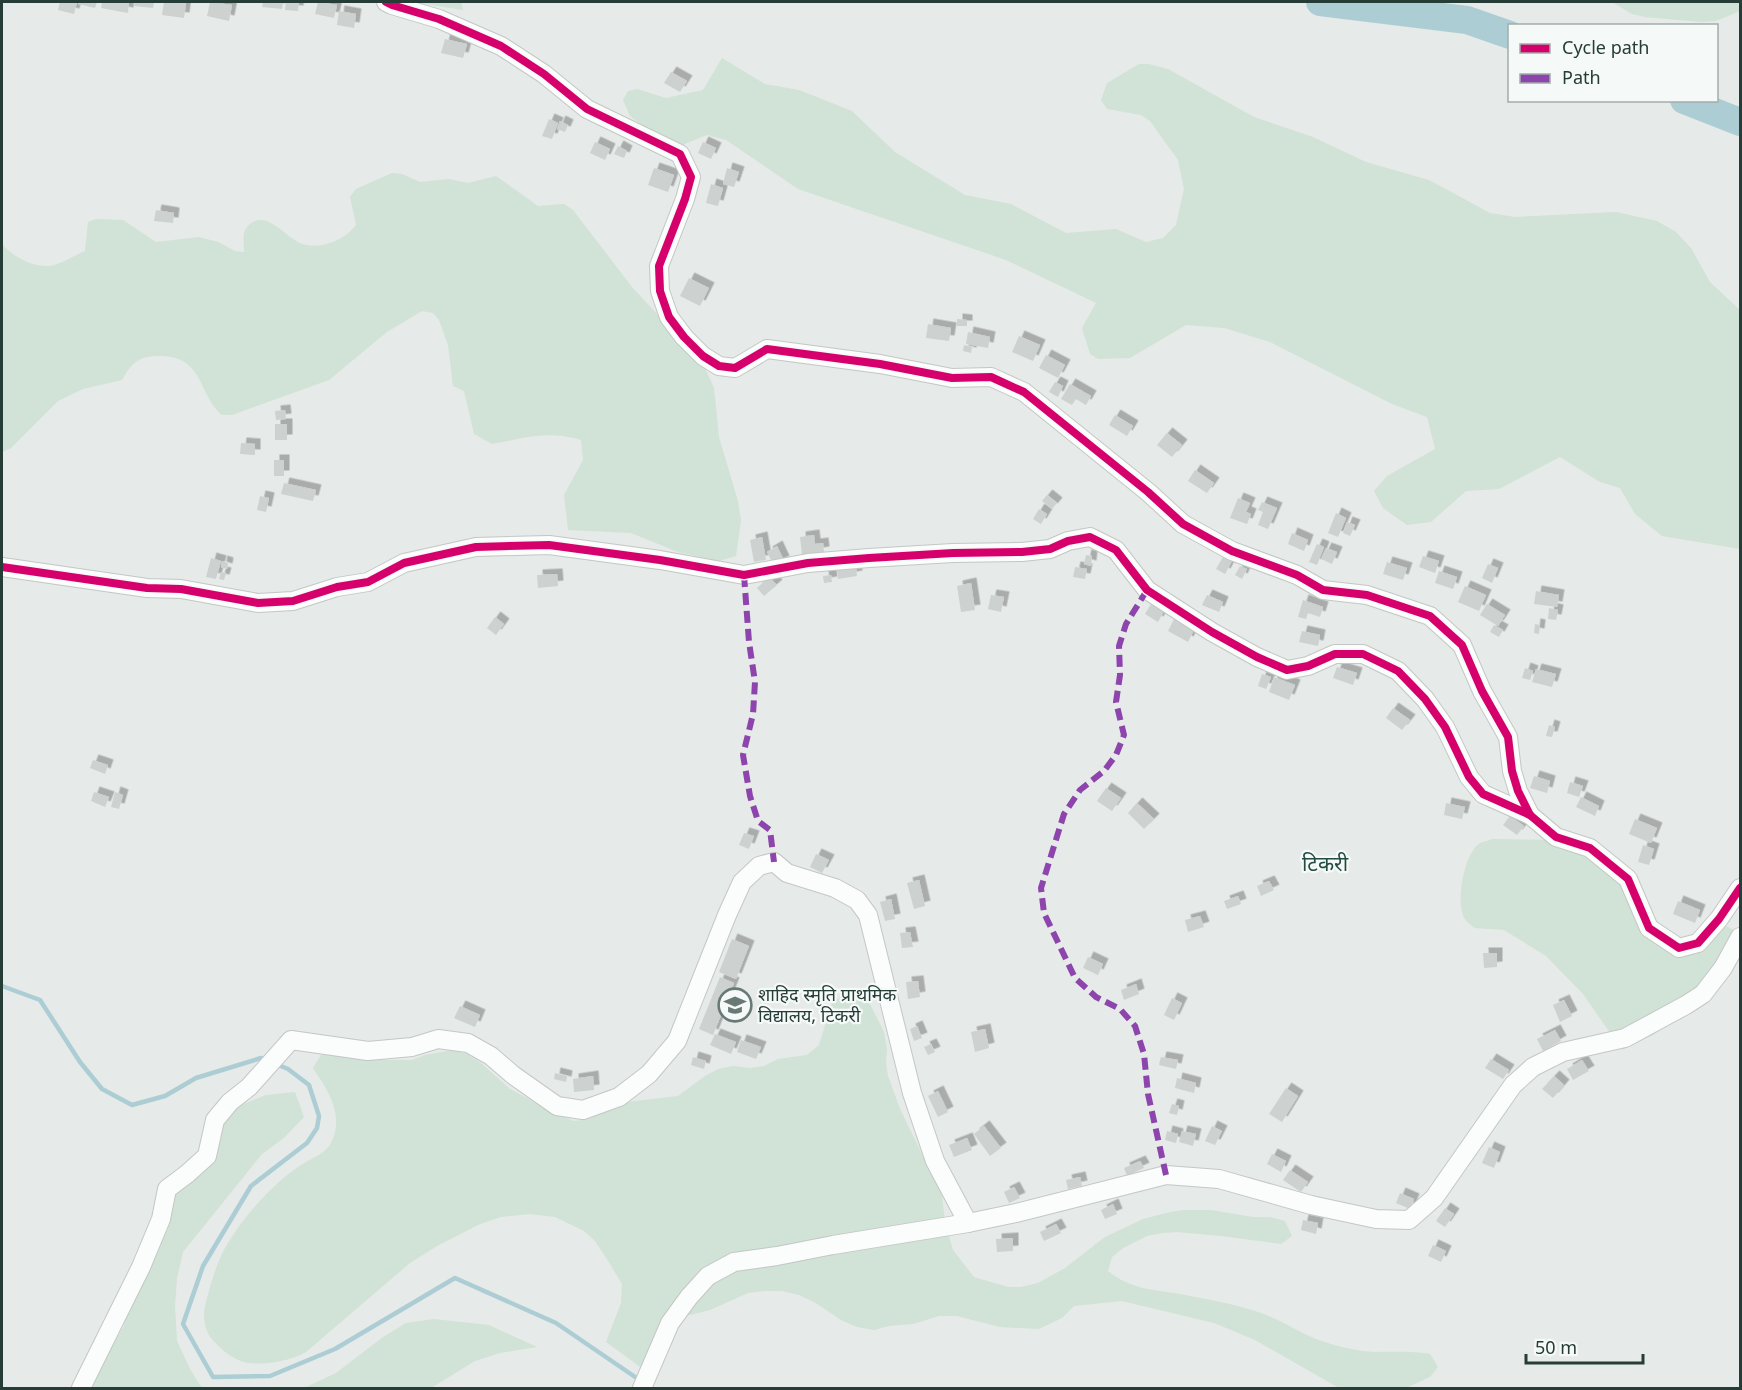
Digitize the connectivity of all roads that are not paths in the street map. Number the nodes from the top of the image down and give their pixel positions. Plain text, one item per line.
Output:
1 (386, 2) edge
2 (2, 567) edge
3 (1530, 815) junction
4 (1740, 888) edge
5 (1740, 937) edge
6 (968, 1223) junction
7 (81, 1389) edge
8 (642, 1389) edge

1 - 3 street
2 - 3 street
3 - 4 street
5 - 6 street
6 - 7 street
6 - 8 street

